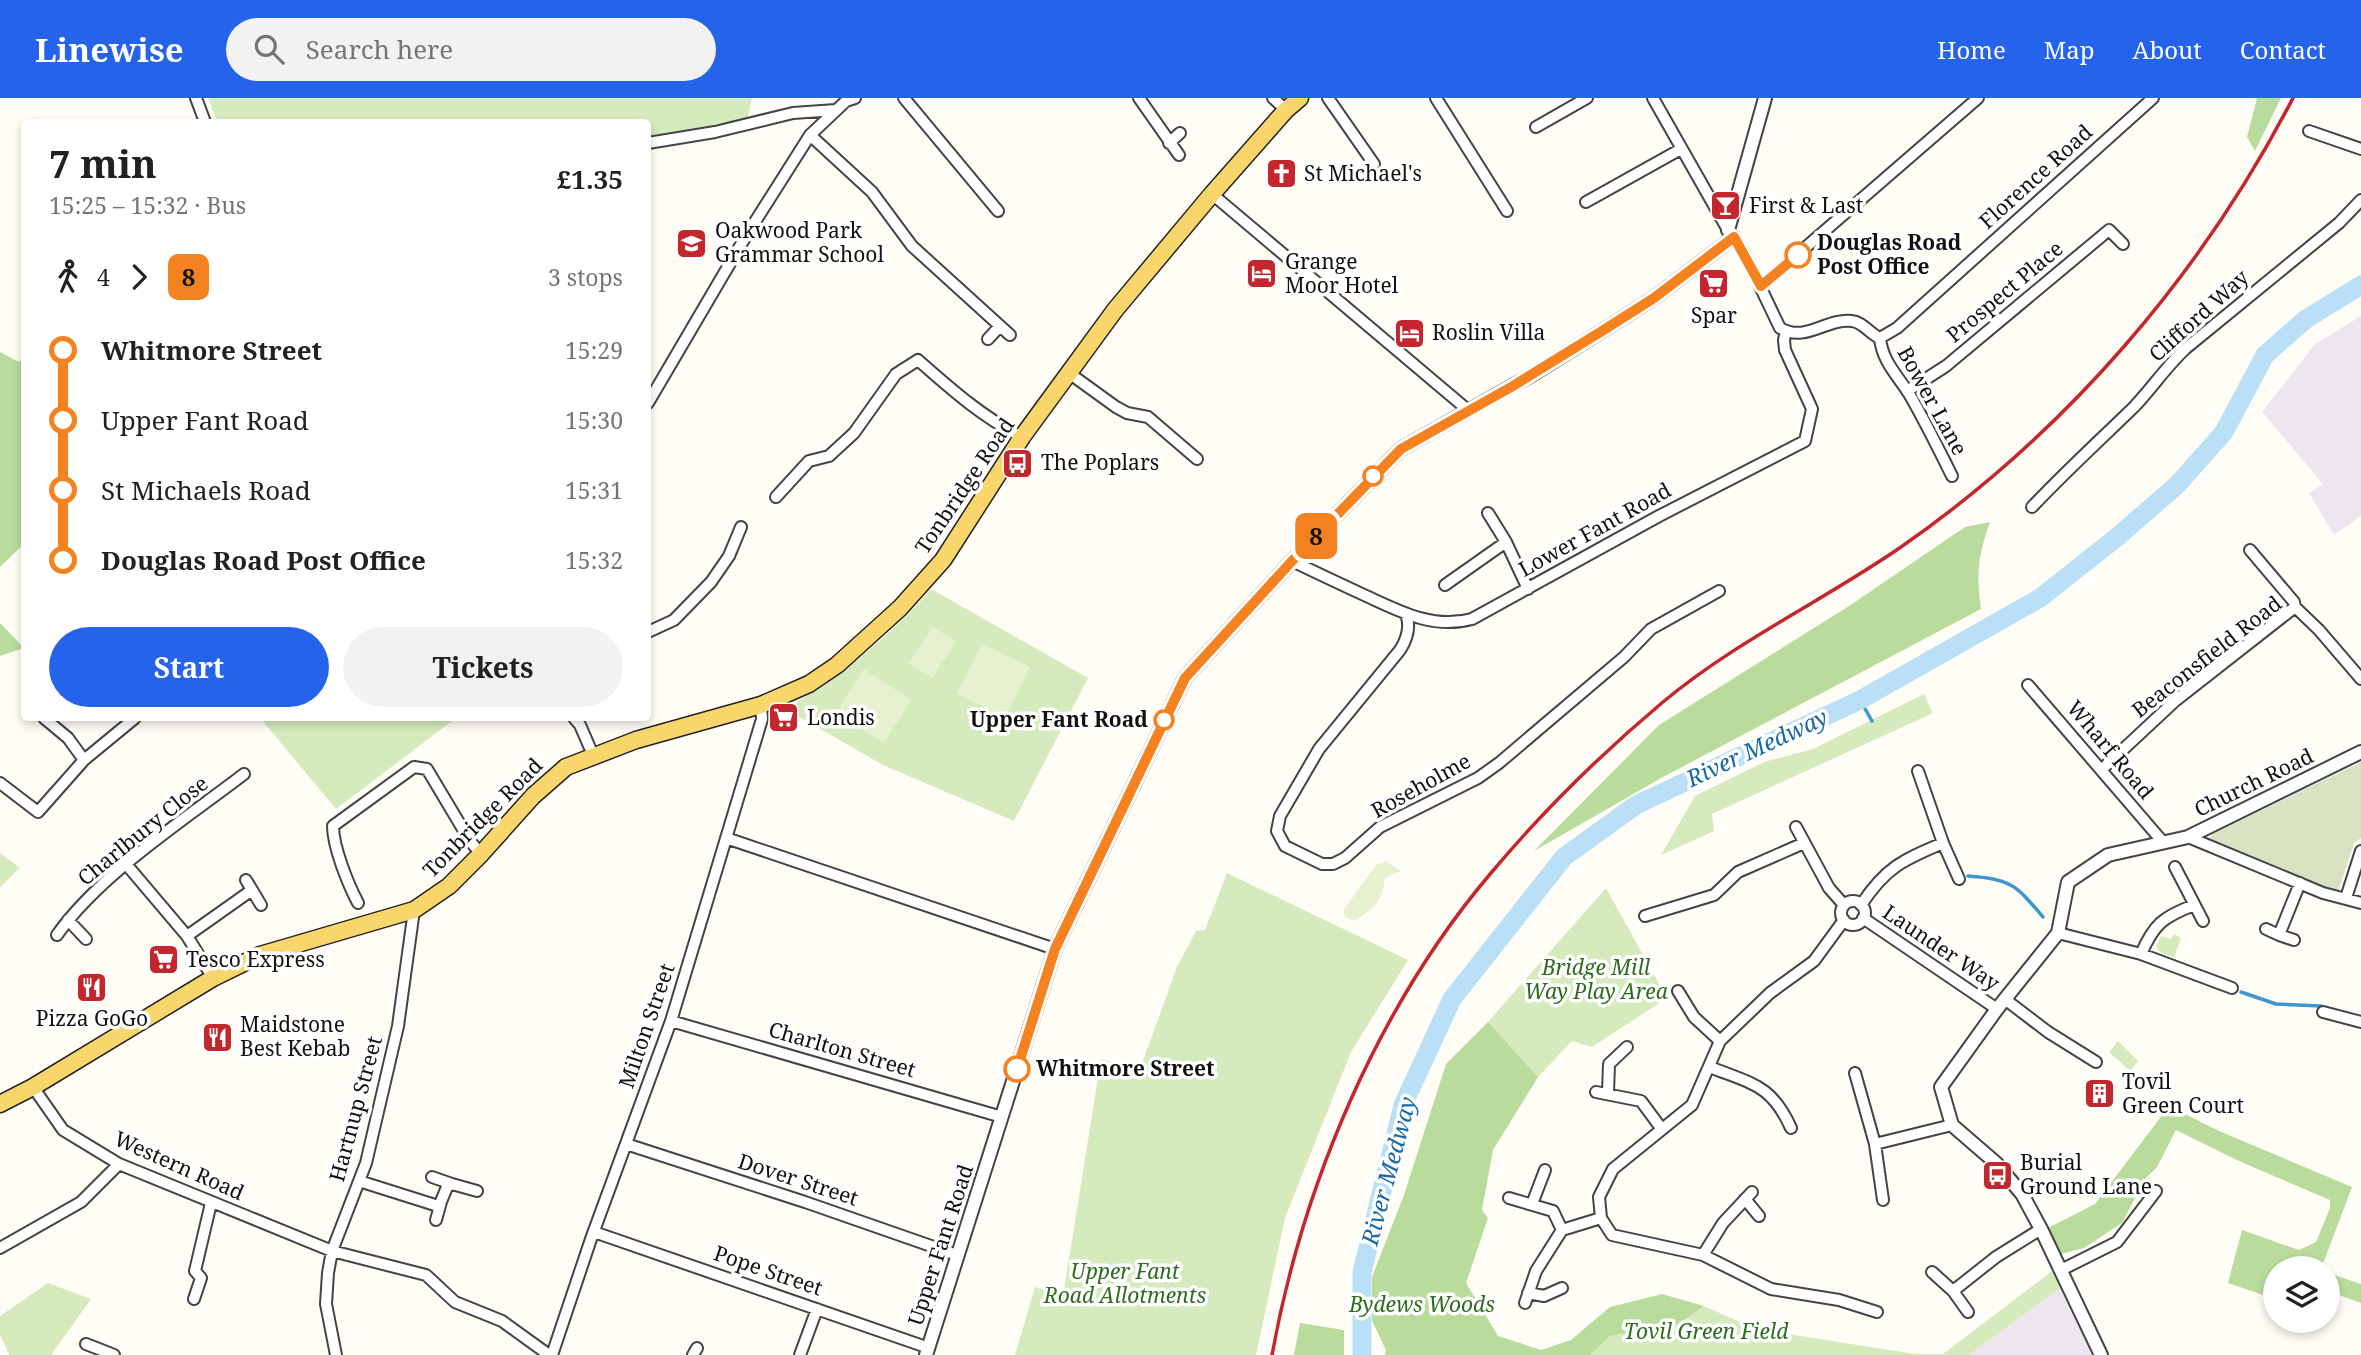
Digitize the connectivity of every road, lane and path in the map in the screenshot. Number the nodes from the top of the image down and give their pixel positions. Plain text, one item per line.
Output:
1 (197, 98) edge
2 (855, 98) edge
3 (904, 98) edge
4 (1139, 98) edge
5 (1273, 98) edge
6 (1300, 98) edge
7 (1328, 98) edge
8 (1436, 98) edge
9 (1587, 98) edge
10 (1653, 98) edge
11 (1765, 98) edge
12 (1978, 98) edge
13 (2153, 98) edge
14 (836, 110) junction
15 (1286, 110) junction
16 (204, 119) edge
17 (1536, 127) dead end
18 (2309, 131) dead end
19 (1180, 133) dead end
20 (810, 135) junction
21 (651, 143) edge
22 (1170, 143) junction
23 (1681, 149) junction
24 (2361, 149) edge
25 (1179, 155) dead end
26 (1374, 164) dead end
27 (1212, 194) junction
28 (2361, 200) edge
29 (1586, 202) dead end
30 (998, 211) dead end
31 (1507, 211) dead end
32 (1731, 234) junction
33 (2123, 244) dead end
34 (1761, 286) junction
35 (1000, 326) junction
36 (1786, 331) junction
37 (1010, 335) dead end
38 (1880, 338) junction
39 (988, 339) dead end
40 (1069, 373) junction
41 (1907, 391) junction
42 (651, 398) edge
43 (1469, 411) junction
44 (1022, 437) junction
45 (1197, 459) dead end
46 (1952, 476) dead end
47 (776, 497) dead end
48 (2032, 507) dead end
49 (1488, 513) dead end
50 (741, 527) dead end
51 (1506, 542) junction
52 (2250, 550) dead end
53 (729, 556) junction
54 (742, 560) dead end
55 (1292, 561) junction
56 (1445, 585) dead end
57 (1528, 589) junction
58 (1719, 591) dead end
59 (2295, 607) junction
60 (1406, 614) junction
61 (651, 631) edge
62 (2361, 680) edge
63 (2028, 685) dead end
64 (761, 705) junction
65 (48, 721) edge
66 (131, 721) edge
67 (577, 721) edge
68 (2361, 752) edge
69 (593, 755) junction
70 (84, 761) junction
71 (2101, 770) junction
72 (1918, 771) dead end
73 (244, 775) dead end
74 (0, 783) edge
75 (1796, 827) dead end
76 (2188, 837) junction
77 (726, 838) junction
78 (2162, 841) junction
79 (1804, 843) junction
80 (1943, 843) junction
81 (2361, 851) edge
82 (481, 854) junction
83 (126, 864) junction
84 (2175, 867) dead end
85 (1959, 879) dead end
86 (2300, 883) junction
87 (2346, 898) junction
88 (358, 903) dead end
89 (2361, 903) edge
90 (261, 905) dead end
91 (1844, 905) junction
92 (1861, 905) junction
93 (2194, 905) junction
94 (414, 911) junction
95 (1646, 916) dead end
96 (1863, 918) junction
97 (68, 920) junction
98 (1844, 920) junction
99 (2203, 921) dead end
100 (2266, 929) dead end
101 (2058, 933) junction
102 (2279, 934) junction
103 (57, 935) dead end
104 (187, 936) junction
105 (86, 939) dead end
106 (2294, 940) dead end
107 (1055, 949) junction
108 (2141, 954) junction
109 (213, 978) junction
110 (2232, 988) dead end
111 (1678, 991) dead end
112 (2002, 1004) junction
113 (2322, 1012) dead end
114 (671, 1021) junction
115 (2361, 1022) edge
116 (1720, 1041) junction
117 (1628, 1047) dead end
118 (2096, 1062) dead end
119 (1710, 1067) junction
120 (1855, 1073) dead end
121 (33, 1087) junction
122 (1596, 1092) dead end
123 (1608, 1093) junction
124 (0, 1104) edge
125 (1002, 1117) junction
126 (1952, 1125) junction
127 (1661, 1128) junction
128 (1791, 1128) dead end
129 (625, 1144) junction
130 (1875, 1144) junction
131 (119, 1164) junction
132 (1545, 1170) dead end
133 (432, 1177) dead end
134 (359, 1181) junction
135 (452, 1184) junction
136 (477, 1191) dead end
137 (2156, 1191) dead end
138 (1508, 1198) dead end
139 (1883, 1200) dead end
140 (441, 1202) junction
141 (211, 1203) junction
142 (1532, 1204) junction
143 (1759, 1216) dead end
144 (1601, 1218) junction
145 (436, 1220) dead end
146 (2041, 1229) junction
147 (1562, 1230) junction
148 (594, 1232) junction
149 (0, 1248) edge
150 (332, 1251) junction
151 (957, 1255) junction
152 (1703, 1255) junction
153 (2061, 1270) junction
154 (1932, 1272) dead end
155 (1562, 1288) dead end
156 (1953, 1291) junction
157 (194, 1299) dead end
158 (817, 1309) junction
159 (1877, 1312) dead end
160 (1968, 1312) dead end
161 (86, 1344) dead end
162 (928, 1351) edge
163 (107, 1354) edge
164 (336, 1355) edge
165 (551, 1355) edge
166 (800, 1355) edge
167 (2101, 1355) edge

1 - 16 street
2 - 14 street
3 - 30 street
4 - 22 street
5 - 15 street
6 - 15 main road, Tonbridge Road
7 - 26 street
8 - 31 street
9 - 17 street
10 - 23 street
11 - 32 street
12 - 34 street
13 - 38 street, Florence Road
14 - 20 street
14 - 21 street
15 - 27 main road, Tonbridge Road
18 - 24 street
19 - 22 street
20 - 35 street
20 - 42 street
22 - 25 street
23 - 29 street
23 - 32 street
27 - 40 main road, Tonbridge Road
27 - 43 street
28 - 48 street, Clifford Way
32 - 34 street
32 - 43 street, Upper Fant Road
33 - 41 street, Prospect Place
34 - 36 street
35 - 37 street
35 - 39 street
36 - 38 street, Bower Lane
36 - 57 street, Lower Fant Road
38 - 41 street, Bower Lane
40 - 44 main road, Tonbridge Road
40 - 45 street
41 - 46 street, Bower Lane
43 - 55 street, Upper Fant Road
44 - 47 street
44 - 64 main road, Tonbridge Road
49 - 51 street
50 - 53 street
51 - 56 street
51 - 57 street
52 - 59 street
53 - 54 street
53 - 61 street
55 - 60 street, Lower Fant Road
55 - 107 street, Upper Fant Road
57 - 60 street, Lower Fant Road
58 - 60 street, Roseholme
59 - 62 street, Beaconsfield Road
59 - 71 street, Beaconsfield Road
63 - 71 street, Wharf Road
64 - 69 main road, Tonbridge Road
64 - 77 street, Milton Street
65 - 70 street
66 - 70 street
67 - 69 street
68 - 76 street, Church Road
69 - 82 main road, Tonbridge Road
70 - 74 street
71 - 78 street, Wharf Road
72 - 80 street
73 - 83 street, Charlbury Close
75 - 79 street
76 - 78 street, Church Road
76 - 86 street
77 - 107 street
77 - 114 street, Milton Street
78 - 101 street, Church Road
79 - 91 street
79 - 95 street
80 - 85 street
80 - 92 street
81 - 87 street
82 - 88 street
82 - 94 main road, Tonbridge Road
83 - 97 street, Charlbury Close
83 - 104 street
84 - 93 street
86 - 87 street
86 - 102 street
87 - 89 street
90 - 104 street
91 - 92 street, Launder Way
91 - 98 street
92 - 96 street, Launder Way
93 - 99 street
93 - 108 street
94 - 109 main road, Tonbridge Road
94 - 134 street, Hartnup Street
96 - 98 street, Launder Way
96 - 112 street, Launder Way
97 - 103 street, Charlbury Close
97 - 105 street
98 - 116 street
100 - 102 street
101 - 108 street
101 - 112 street
102 - 106 street
104 - 109 street
107 - 125 street, Upper Fant Road
108 - 110 street
109 - 121 main road, Tonbridge Road
111 - 116 street
112 - 118 street, Launder Way
112 - 126 street
113 - 115 street
114 - 125 street, Charlton Street
114 - 129 street, Milton Street
116 - 119 street
117 - 123 street
119 - 127 street
119 - 128 street
120 - 130 street
121 - 124 main road, Tonbridge Road
121 - 131 street, Western Road
122 - 123 street
123 - 127 street
125 - 151 street, Upper Fant Road
126 - 130 street
126 - 146 street
127 - 144 street
129 - 148 street, Milton Street
129 - 151 street, Dover Street
130 - 139 street
131 - 141 street, Western Road
131 - 149 street
132 - 142 street
133 - 135 street
134 - 140 street
134 - 150 street, Hartnup Street
135 - 136 street
135 - 140 street
137 - 153 street
138 - 142 street
140 - 145 street
141 - 150 street, Western Road
141 - 157 street
142 - 147 street
143 - 152 street
144 - 147 street
144 - 152 street
146 - 153 street
146 - 156 street
147 - 155 street
148 - 158 street, Pope Street
148 - 165 street, Milton Street
150 - 164 street, Hartnup Street
150 - 165 street, Western Road
151 - 162 street, Upper Fant Road
152 - 159 street
153 - 167 street
154 - 156 street
156 - 160 street
158 - 162 street, Pope Street
158 - 166 street
161 - 163 street

